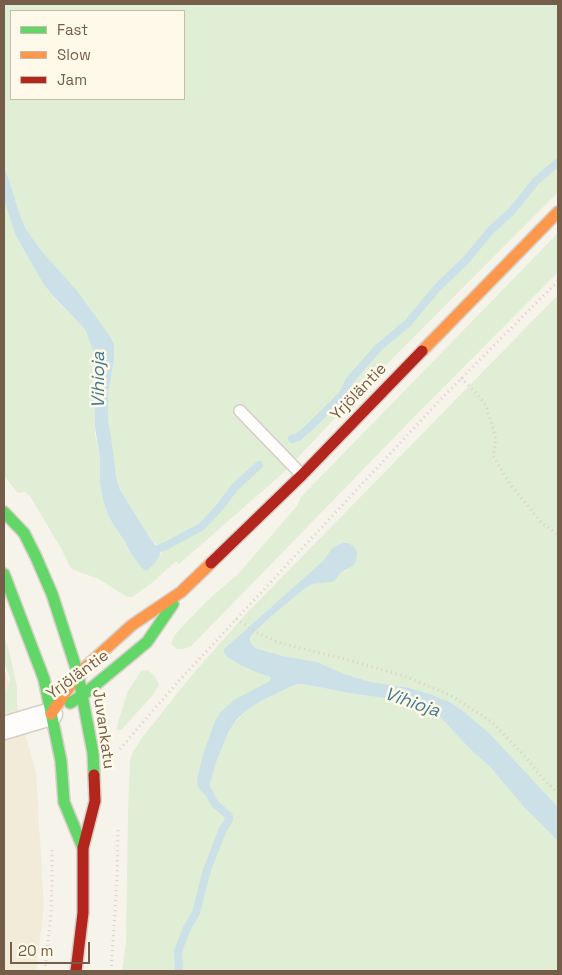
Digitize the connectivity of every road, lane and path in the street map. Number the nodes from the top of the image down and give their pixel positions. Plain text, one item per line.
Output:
1 (558, 212) edge
2 (558, 281) edge
3 (461, 378) junction
4 (240, 411) dead end
5 (302, 475) junction
6 (4, 512) edge
7 (558, 535) edge
8 (4, 574) edge
9 (181, 592) junction
10 (236, 619) junction
11 (78, 674) junction
12 (83, 695) junction
13 (51, 714) junction
14 (4, 728) edge
15 (93, 753) junction
16 (558, 793) edge
17 (118, 824) dead end
18 (83, 848) junction
19 (76, 971) edge
20 (111, 971) edge

1 - 5 main road, Yrjöläntie
2 - 3 path
3 - 7 path
3 - 10 path
4 - 5 lane
5 - 9 main road, Yrjöläntie
6 - 11 main road, Juvankatu
8 - 13 main road, Juvankatu
9 - 11 main road, Yrjöläntie
9 - 12 main road, Yrjöläntie
10 - 15 path
10 - 16 path
11 - 12 main road, Juvankatu
11 - 13 main road, Yrjöläntie
12 - 13 main road, Yrjöläntie
12 - 15 main road, Juvankatu
13 - 14 street
13 - 18 main road, Juvankatu
15 - 18 main road, Juvankatu
17 - 20 path
18 - 19 main road, Juvankatu

